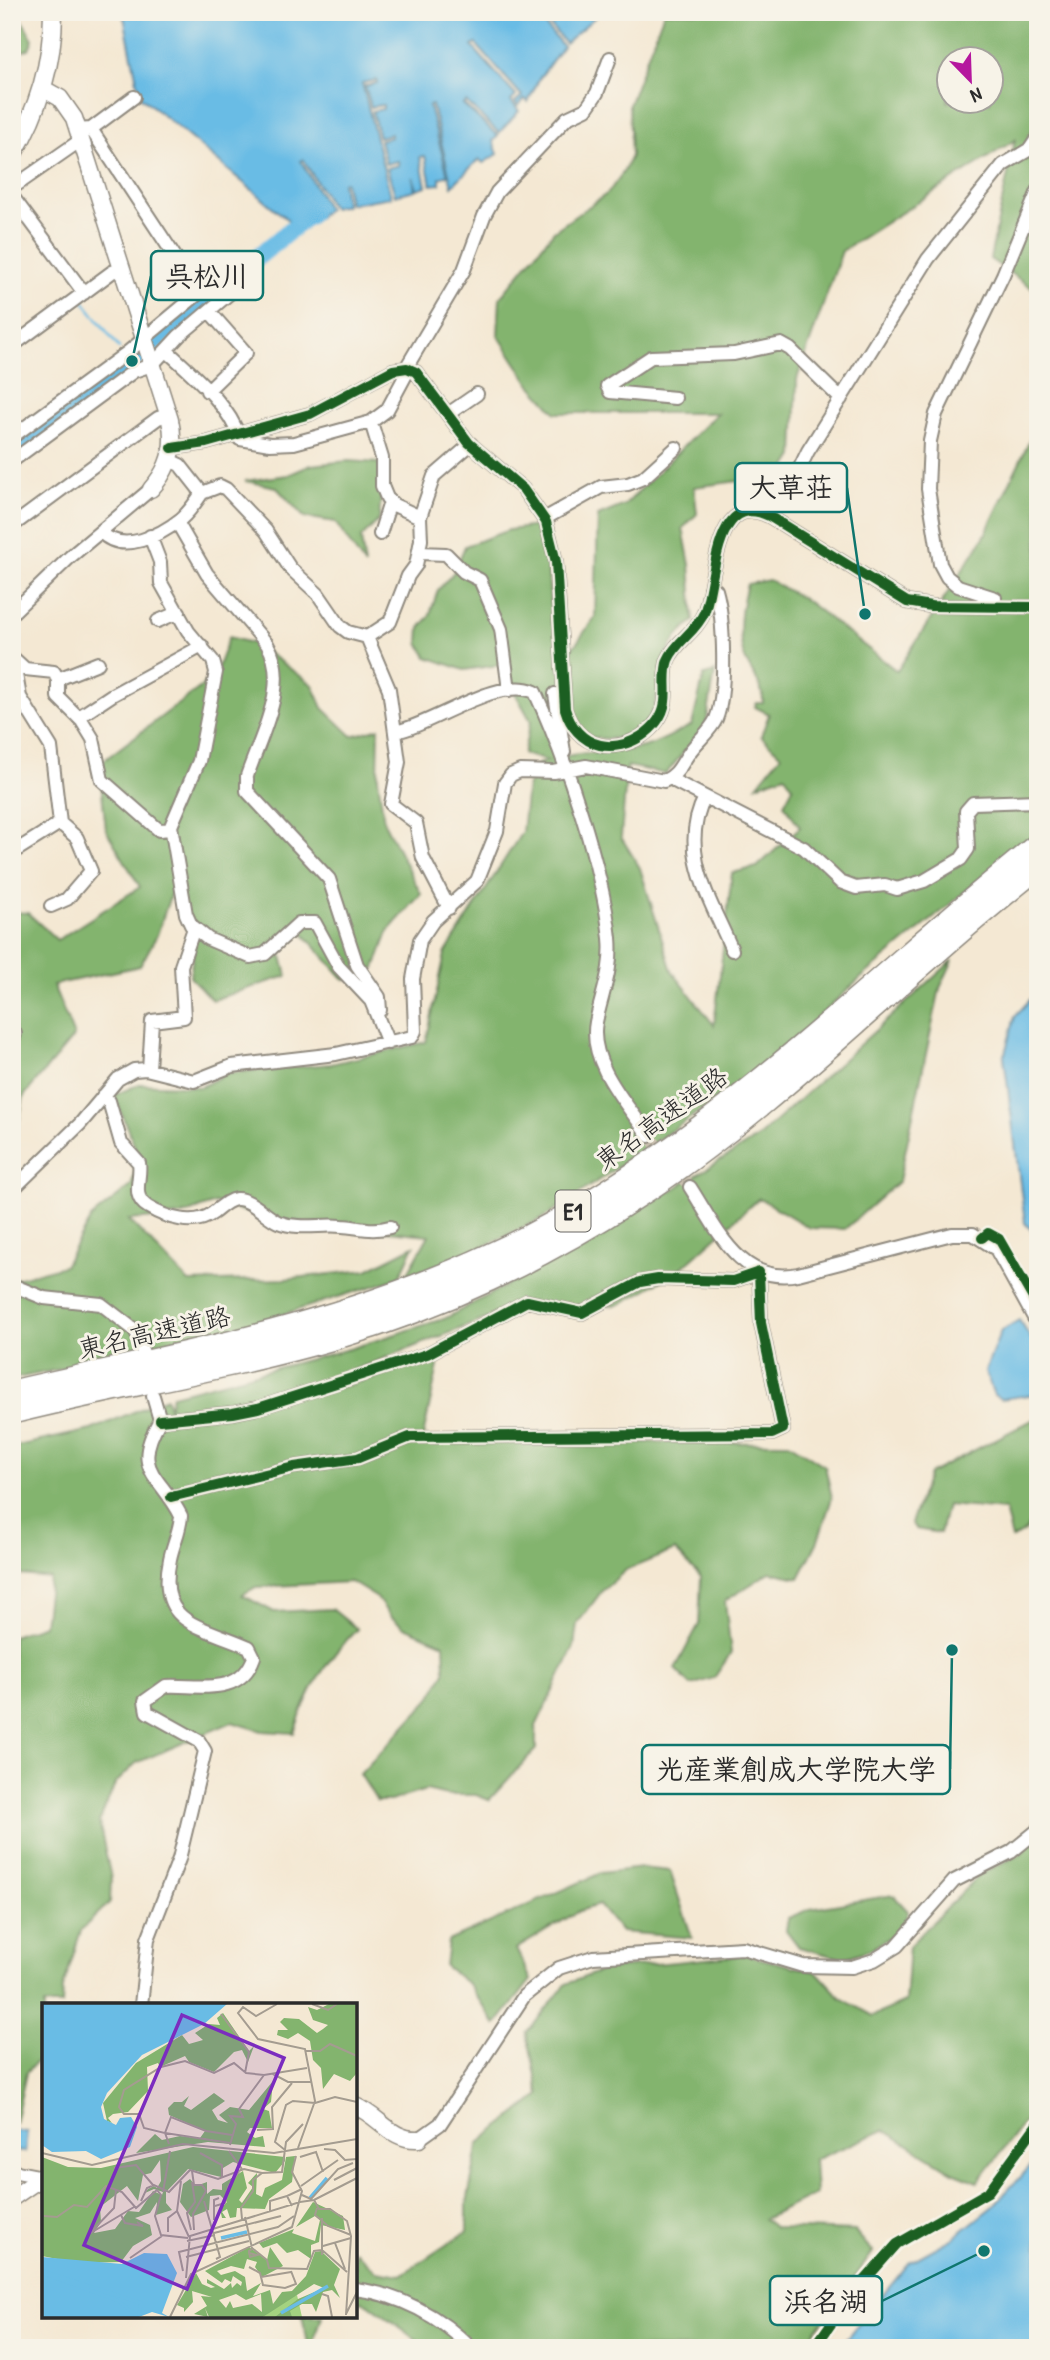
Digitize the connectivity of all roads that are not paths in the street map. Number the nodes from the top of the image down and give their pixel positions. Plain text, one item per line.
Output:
1 (53, 12) edge
2 (610, 58) dead end
3 (42, 88) junction
4 (134, 97) dead end
5 (83, 133) junction
6 (1038, 137) edge
7 (12, 155) edge
8 (12, 188) edge
9 (1038, 191) edge
10 (12, 196) edge
11 (122, 269) junction
12 (250, 277) dead end
13 (84, 293) junction
14 (209, 311) junction
15 (144, 339) junction
16 (12, 346) edge
17 (166, 350) junction
18 (152, 362) junction
19 (407, 369) junction
20 (207, 391) junction
21 (477, 394) dead end
22 (675, 398) dead end
23 (841, 399) junction
24 (448, 414) junction
25 (168, 415) junction
26 (371, 422) junction
27 (238, 434) junction
28 (12, 437) edge
29 (471, 444) junction
30 (676, 448) dead end
31 (171, 454) junction
32 (12, 461) edge
33 (150, 489) joint
34 (202, 494) junction
35 (390, 502) junction
36 (760, 512) junction
37 (420, 517) junction
38 (544, 519) junction
39 (177, 522) junction
40 (12, 526) edge
41 (101, 532) junction
42 (380, 534) dead end
43 (150, 536) junction
44 (419, 553) junction
45 (710, 589) junction
46 (995, 606) junction
47 (1038, 607) edge
48 (179, 612) junction
49 (12, 613) edge
50 (158, 621) dead end
51 (560, 630) junction
52 (367, 637) junction
53 (202, 646) junction
54 (15, 661) edge
55 (98, 663) dead end
56 (58, 679) junction
57 (509, 690) junction
58 (79, 717) junction
59 (395, 732) junction
60 (564, 770) junction
61 (672, 777) junction
62 (705, 797) junction
63 (1038, 801) edge
64 (60, 823) junction
65 (171, 830) junction
66 (1038, 845) edge
67 (12, 853) edge
68 (1038, 867) edge
69 (51, 906) dead end
70 (449, 908) junction
71 (194, 928) junction
72 (732, 950) dead end
73 (376, 1011) junction
74 (12, 1027) edge
75 (388, 1043) junction
76 (12, 1045) edge
77 (149, 1069) junction
78 (103, 1096) junction
79 (649, 1136) tunnel mouth
80 (690, 1186) tunnel mouth
81 (12, 1190) edge
82 (390, 1227) dead end
83 (759, 1272) junction
84 (12, 1285) edge
85 (1038, 1325) edge
86 (143, 1353) dead end
87 (156, 1387) junction
88 (12, 1392) edge
89 (12, 1412) edge
90 (160, 1420) junction
91 (12, 1424) edge
92 (171, 1497) junction
93 (1038, 1830) edge
94 (141, 2003) edge
95 (357, 2107) edge
96 (419, 2139) joint
97 (12, 2171) edge
98 (42, 2177) edge
99 (42, 2178) edge
100 (12, 2198) edge
101 (357, 2289) edge
102 (471, 2348) edge

1 - 3 main road
2 - 19 street
3 - 5 street
3 - 7 main road
4 - 5 street
5 - 8 street
5 - 11 street
5 - 15 street
6 - 23 street
9 - 46 street
10 - 13 street
11 - 13 street
11 - 15 street
12 - 14 street
13 - 16 street
14 - 17 street
14 - 20 street
15 - 18 street
15 - 28 street
17 - 18 street
17 - 20 street
18 - 25 street
18 - 32 street
19 - 24 street
19 - 26 street
19 - 27 street
20 - 27 street
21 - 24 street
22 - 23 street
23 - 36 street
24 - 29 street
25 - 31 street
25 - 40 street
26 - 27 street
26 - 35 street
27 - 31 street
29 - 37 street
29 - 38 street
30 - 38 street
31 - 33 street
31 - 34 street
33 - 41 street
34 - 39 street
34 - 52 street
35 - 37 street
35 - 42 street
36 - 45 street
36 - 46 street
37 - 44 street
38 - 51 street
39 - 43 street
39 - 73 street
41 - 43 street
41 - 49 street
43 - 48 street
44 - 52 street
44 - 57 street
45 - 51 street
45 - 61 street
46 - 47 street
48 - 50 street
48 - 53 street
51 - 60 street
52 - 59 street
53 - 58 street
53 - 65 street
54 - 56 street
54 - 64 street
55 - 56 street
56 - 58 street
57 - 59 street
57 - 60 street
58 - 65 street
59 - 70 street
60 - 61 street
60 - 70 street
60 - 79 street
61 - 62 street
62 - 63 street
62 - 72 street
64 - 67 street
64 - 69 street
65 - 71 street
66 - 88 highway, 東名高速道路 / E1
68 - 87 highway, 東名高速道路 / E1
70 - 75 street
71 - 73 street
71 - 77 street
73 - 75 street
74 - 76 street
75 - 77 street
77 - 78 street
78 - 81 street
78 - 82 street
80 - 83 street
83 - 85 street
83 - 90 street
83 - 92 street
84 - 86 street
87 - 89 highway, 東名高速道路 / E1
87 - 90 street
87 - 91 highway
90 - 92 street
92 - 94 street
93 - 96 street
95 - 96 street
97 - 98 street
99 - 100 street
101 - 102 street

